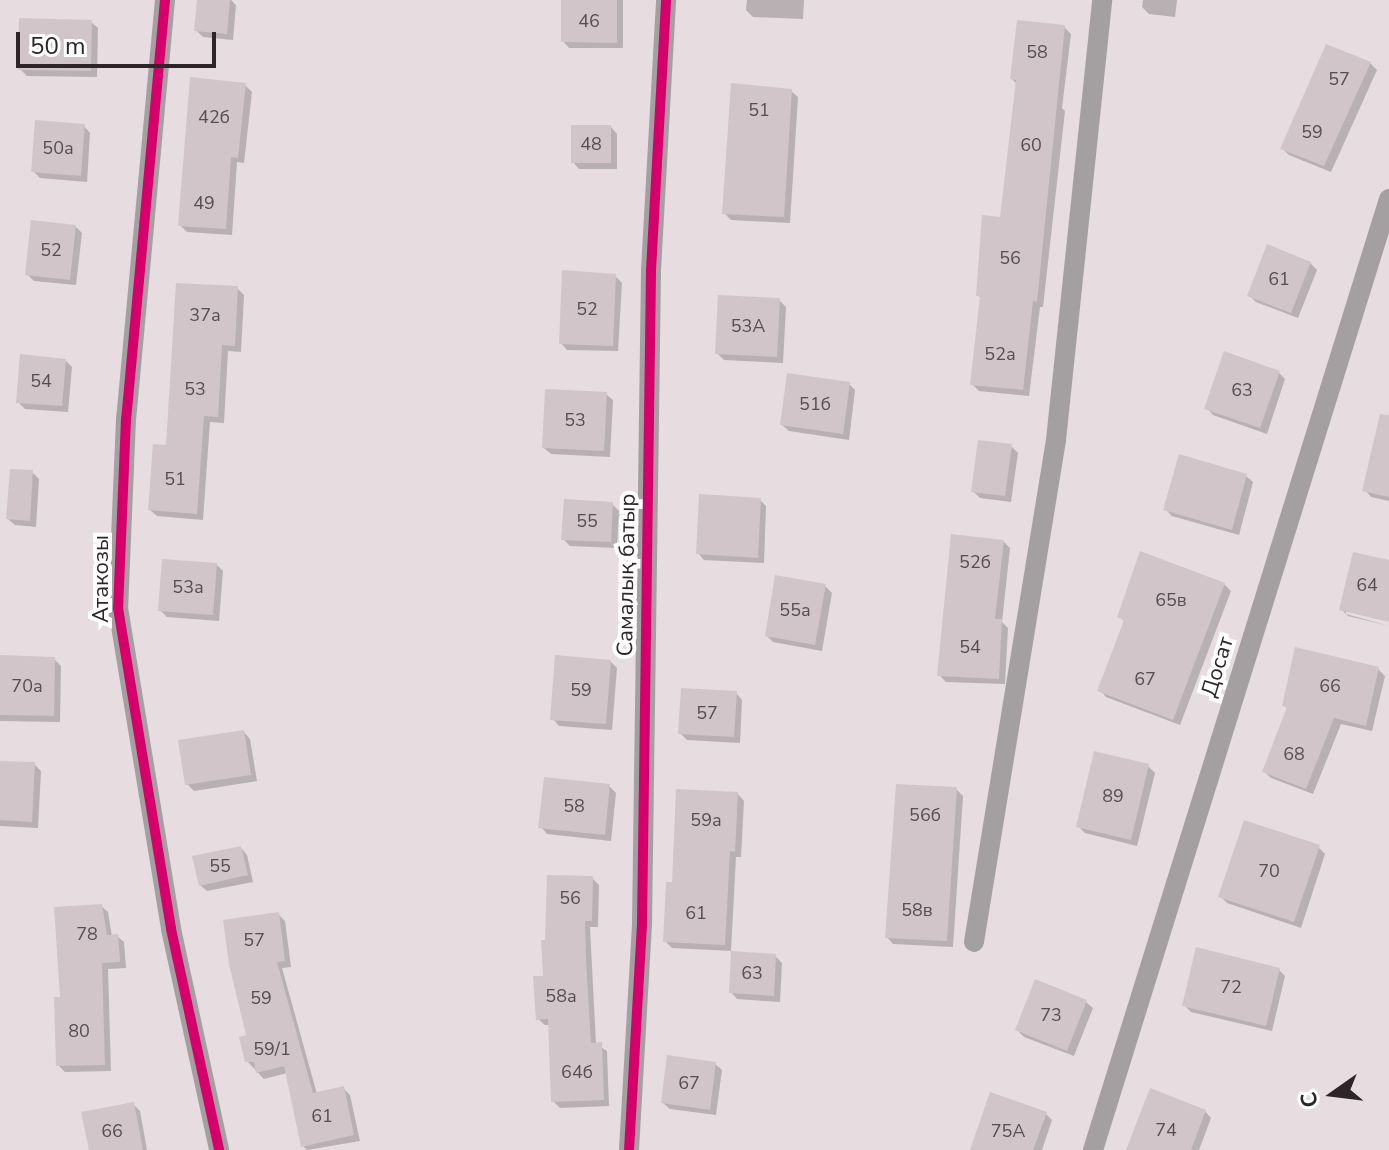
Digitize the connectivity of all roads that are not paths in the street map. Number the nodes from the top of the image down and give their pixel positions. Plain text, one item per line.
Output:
1 (165, 0) edge
2 (666, 0) edge
3 (1102, 0) edge
4 (1389, 199) edge
5 (974, 942) dead end
6 (219, 1150) edge
7 (629, 1150) edge
8 (1093, 1150) edge

1 - 6 street, Атакозы
2 - 7 street, Самалық батыр
3 - 5 street
4 - 8 street, Досат

